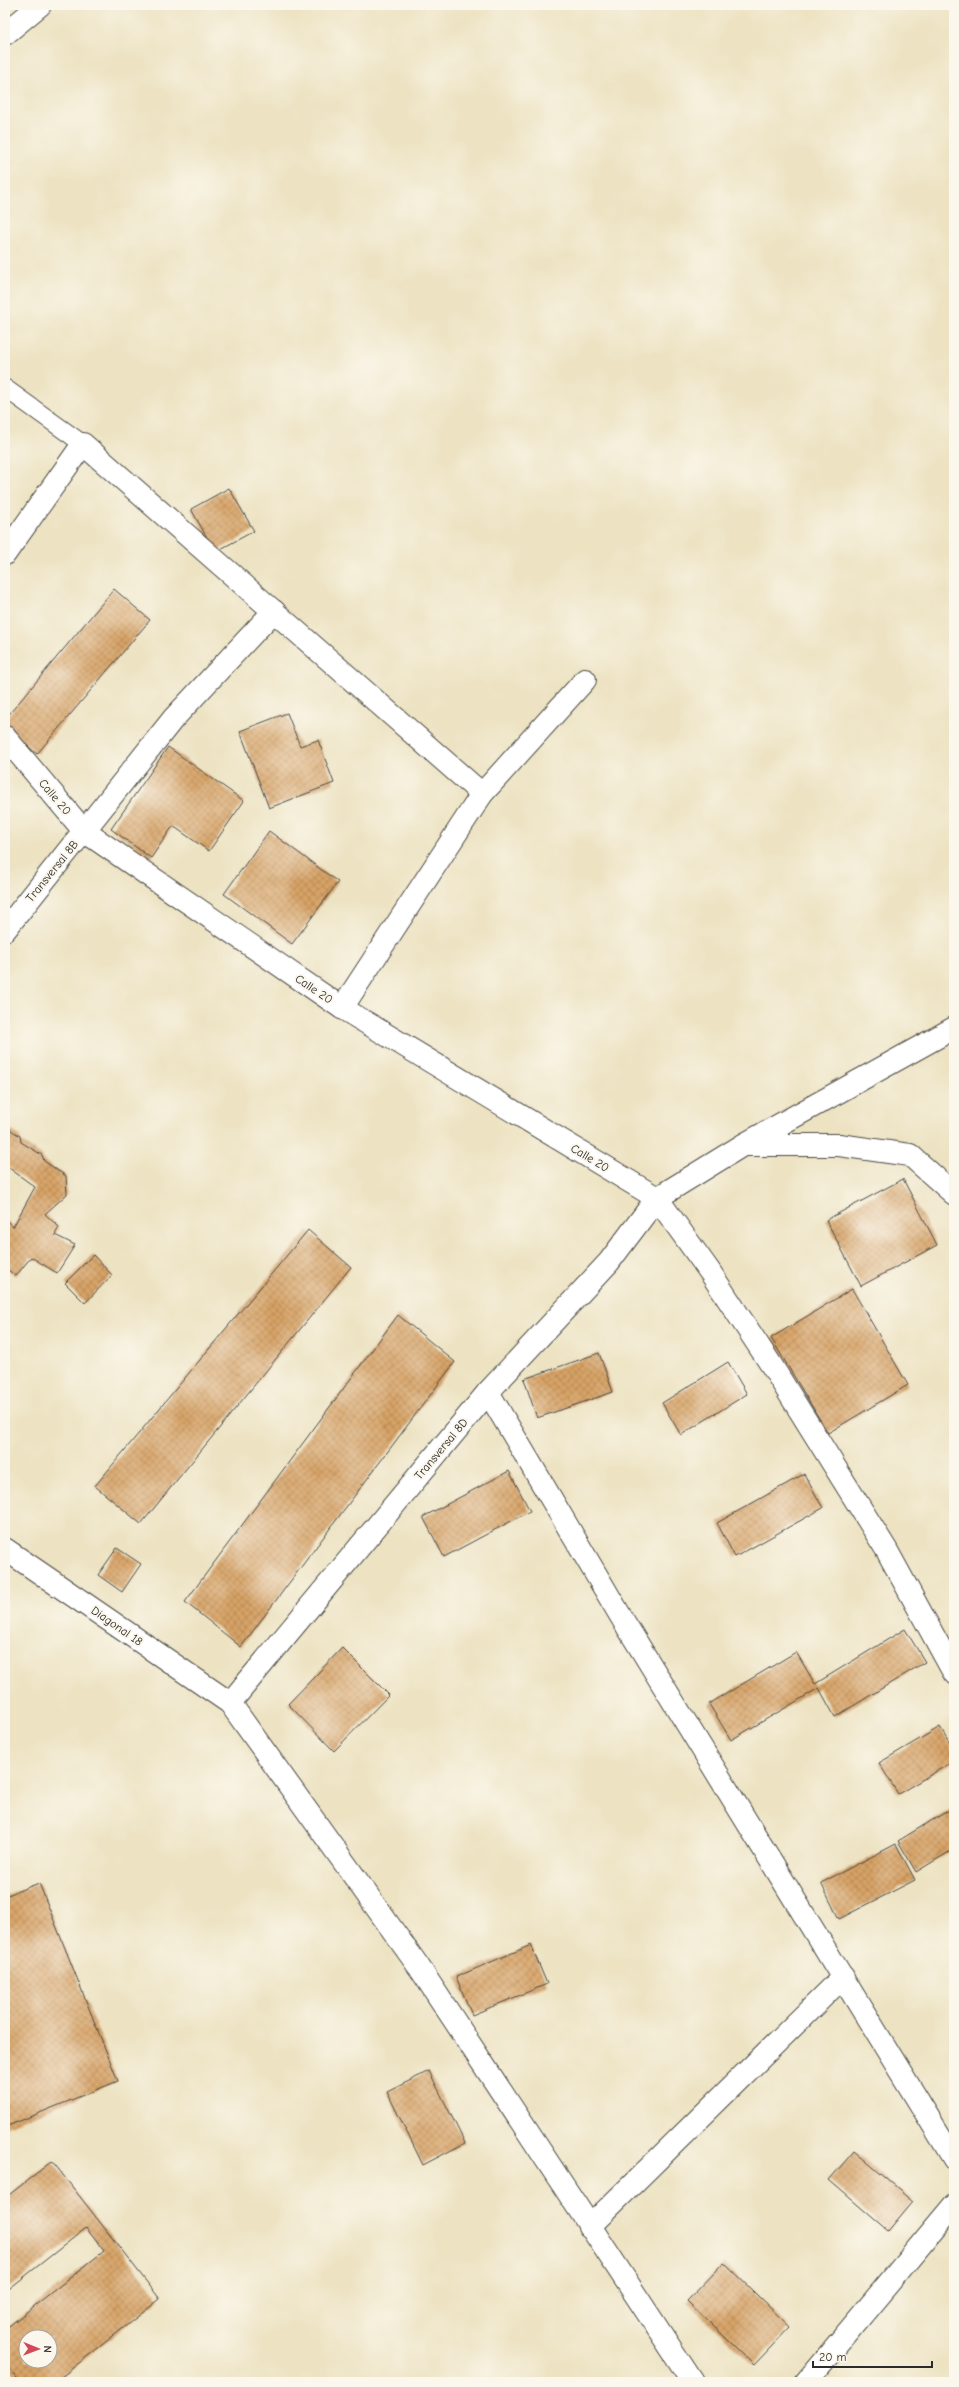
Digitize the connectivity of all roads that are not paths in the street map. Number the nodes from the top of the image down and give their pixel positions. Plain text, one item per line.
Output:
1 (40, 5) edge
2 (5, 34) edge
3 (5, 388) edge
4 (83, 444) junction
5 (5, 554) edge
6 (274, 611) junction
7 (584, 680) dead end
8 (5, 737) edge
9 (482, 794) junction
10 (84, 831) junction
11 (5, 930) edge
12 (342, 1008) junction
13 (954, 1028) edge
14 (742, 1145) junction
15 (954, 1194) edge
16 (657, 1198) junction
17 (488, 1392) junction
18 (5, 1548) edge
19 (954, 1672) edge
20 (230, 1703) junction
21 (843, 1977) junction
22 (954, 2160) edge
23 (954, 2206) edge
24 (589, 2227) junction
25 (693, 2382) edge
26 (806, 2382) edge

1 - 2 street
3 - 4 lane
4 - 5 street
4 - 6 street
6 - 9 street
6 - 10 street, Transversal 8B
7 - 9 street
8 - 10 street, Calle 20
9 - 12 street
10 - 11 street, Transversal 8B
10 - 12 street, Calle 20
12 - 16 street, Calle 20
13 - 14 street
14 - 15 street
14 - 16 street
16 - 17 street, Transversal 8D
16 - 19 street
17 - 20 street, Transversal 8D
17 - 21 street
18 - 20 street, Diagonal 18
20 - 24 street, Diagonal 18
21 - 22 street
21 - 24 street
23 - 26 street
24 - 25 street, Diagonal 18

